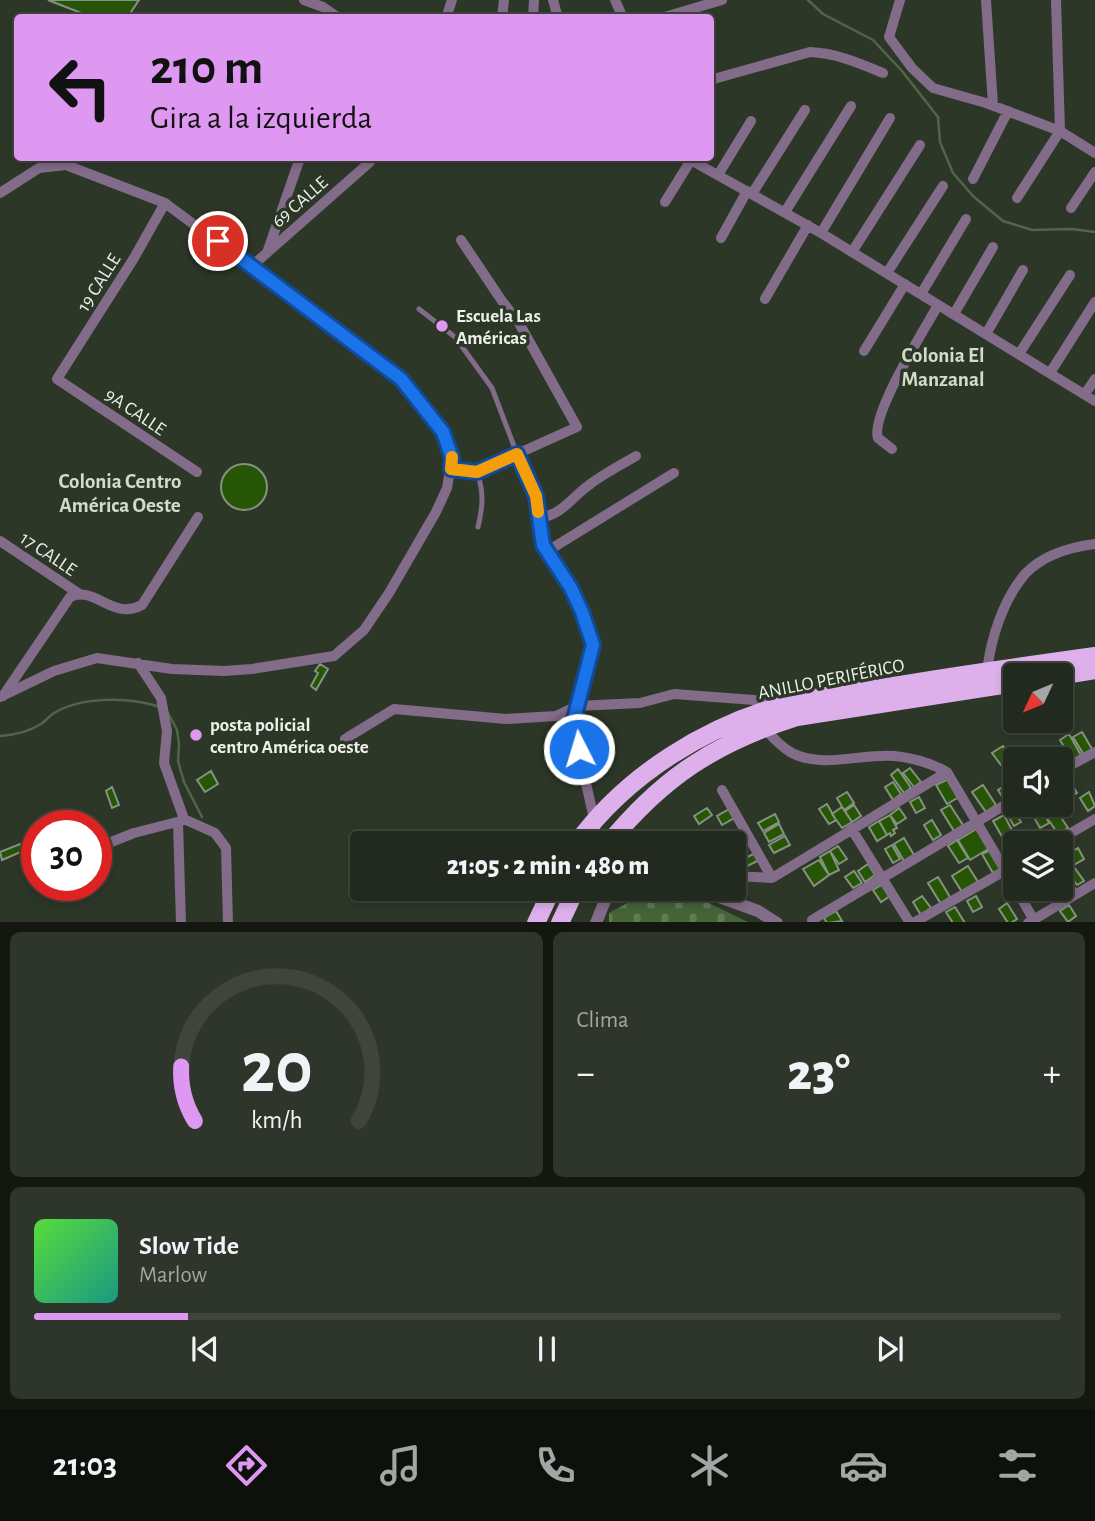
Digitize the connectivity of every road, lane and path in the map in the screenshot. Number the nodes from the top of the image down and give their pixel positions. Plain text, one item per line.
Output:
1 (304, 0) edge
2 (722, 0) edge
3 (900, 0) edge
4 (986, 0) edge
5 (1056, 0) edge
6 (333, 14) edge
7 (675, 14) edge
8 (883, 73) dead end
9 (714, 79) edge
10 (993, 105) junction
11 (851, 106) dead end
12 (805, 110) dead end
13 (1008, 111) junction
14 (890, 118) dead end
15 (751, 121) dead end
16 (1060, 131) junction
17 (919, 145) dead end
18 (1095, 153) edge
19 (299, 161) edge
20 (688, 161) edge
21 (693, 161) edge
22 (370, 162) dead end
23 (1095, 172) edge
24 (718, 175) junction
25 (973, 179) dead end
26 (943, 186) dead end
27 (750, 192) junction
28 (0, 193) edge
29 (1017, 198) dead end
30 (665, 202) dead end
31 (165, 203) junction
32 (1071, 208) dead end
33 (785, 212) junction
34 (966, 219) dead end
35 (808, 225) junction
36 (821, 233) junction
37 (721, 238) dead end
38 (461, 240) dead end
39 (993, 247) dead end
40 (267, 252) junction
41 (852, 252) junction
42 (252, 266) junction
43 (1023, 270) dead end
44 (887, 273) junction
45 (1070, 275) dead end
46 (905, 284) junction
47 (922, 294) junction
48 (765, 299) dead end
49 (1095, 302) edge
50 (939, 305) junction
51 (419, 309) dead end
52 (954, 314) junction
53 (986, 334) junction
54 (864, 351) dead end
55 (1019, 354) junction
56 (1050, 373) junction
57 (57, 379) joint
58 (1095, 379) edge
59 (1085, 394) junction
60 (1095, 401) edge
61 (892, 449) dead end
62 (517, 454) junction
63 (636, 456) dead end
64 (451, 469) junction
65 (197, 472) dead end
66 (477, 472) junction
67 (674, 473) dead end
68 (198, 517) dead end
69 (539, 518) junction
70 (478, 527) dead end
71 (0, 541) edge
72 (1095, 544) edge
73 (546, 552) junction
74 (78, 593) junction
75 (1095, 656) edge
76 (138, 663) junction
77 (1095, 670) edge
78 (987, 671) junction
79 (1073, 674) edge
80 (1003, 685) edge
81 (1, 696) edge
82 (792, 703) junction
83 (578, 706) junction
84 (764, 728) junction
85 (345, 739) dead end
86 (1095, 752) edge
87 (1073, 764) edge
88 (947, 772) junction
89 (722, 790) dead end
90 (1003, 806) edge
91 (594, 819) junction
92 (1095, 819) edge
93 (181, 821) junction
94 (977, 822) junction
95 (851, 828) junction
96 (585, 831) edge
97 (618, 831) edge
98 (1073, 832) edge
99 (112, 842) edge
100 (1003, 857) edge
101 (1003, 871) edge
102 (746, 877) edge
103 (882, 877) junction
104 (772, 878) junction
105 (1095, 883) edge
106 (546, 901) edge
107 (570, 901) edge
108 (605, 901) edge
109 (730, 901) edge
110 (1022, 901) edge
111 (812, 920) dead end
112 (1032, 921) edge
113 (181, 922) edge
114 (228, 922) edge
115 (536, 922) edge
116 (560, 922) edge
117 (596, 922) edge
118 (777, 922) edge
119 (911, 922) edge

1 - 6 street
2 - 7 street
3 - 10 street
4 - 10 street
5 - 16 street
8 - 9 street
10 - 13 street
11 - 33 street
12 - 27 street
13 - 16 street
13 - 25 street
14 - 36 street
15 - 24 street
16 - 18 street
16 - 29 street
17 - 41 street
19 - 40 street
20 - 30 street
21 - 24 street
22 - 40 street, 69 CALLE
23 - 32 street
24 - 27 street
26 - 44 street
27 - 33 street
27 - 37 street
28 - 31 street
31 - 42 street
31 - 57 street, 19 CALLE
33 - 35 street
34 - 47 street
35 - 36 street
35 - 48 street
36 - 41 street
38 - 62 street
39 - 52 street
40 - 42 street, 69 CALLE
41 - 44 street
42 - 64 street
43 - 53 street
44 - 46 street
45 - 55 street
46 - 47 street
46 - 54 street
47 - 50 street
49 - 56 street
50 - 52 street
50 - 61 street
51 - 62 lane
52 - 53 street
53 - 55 street
55 - 56 street
56 - 59 street
57 - 65 street, 9A CALLE
58 - 59 street
59 - 60 street
62 - 66 street
62 - 69 street
63 - 69 street
64 - 66 street
64 - 76 street
66 - 70 lane
67 - 73 street
68 - 74 street, 17 CALLE
69 - 73 street
71 - 74 street, 17 CALLE
72 - 78 street
73 - 83 street
74 - 81 street
75 - 78 highway, ANILLO PERIFÉRICO
76 - 81 street
76 - 93 street
77 - 79 highway
78 - 82 highway, ANILLO PERIFÉRICO
80 - 84 highway, ANILLO PERIFÉRICO
82 - 83 street
82 - 91 highway, ANILLO PERIFÉRICO
83 - 85 street
83 - 91 street
84 - 88 street
84 - 97 highway, ANILLO PERIFÉRICO
86 - 87 street
88 - 94 street
88 - 95 street
89 - 104 street
90 - 94 street
91 - 96 highway, ANILLO PERIFÉRICO
92 - 98 street
93 - 99 street
93 - 113 street
93 - 114 street
94 - 100 street
94 - 103 street
95 - 103 street
95 - 104 street
101 - 119 street
102 - 104 street
103 - 111 street
103 - 119 street
105 - 112 street
106 - 115 highway
107 - 116 highway
108 - 117 street
109 - 118 street
110 - 112 street

